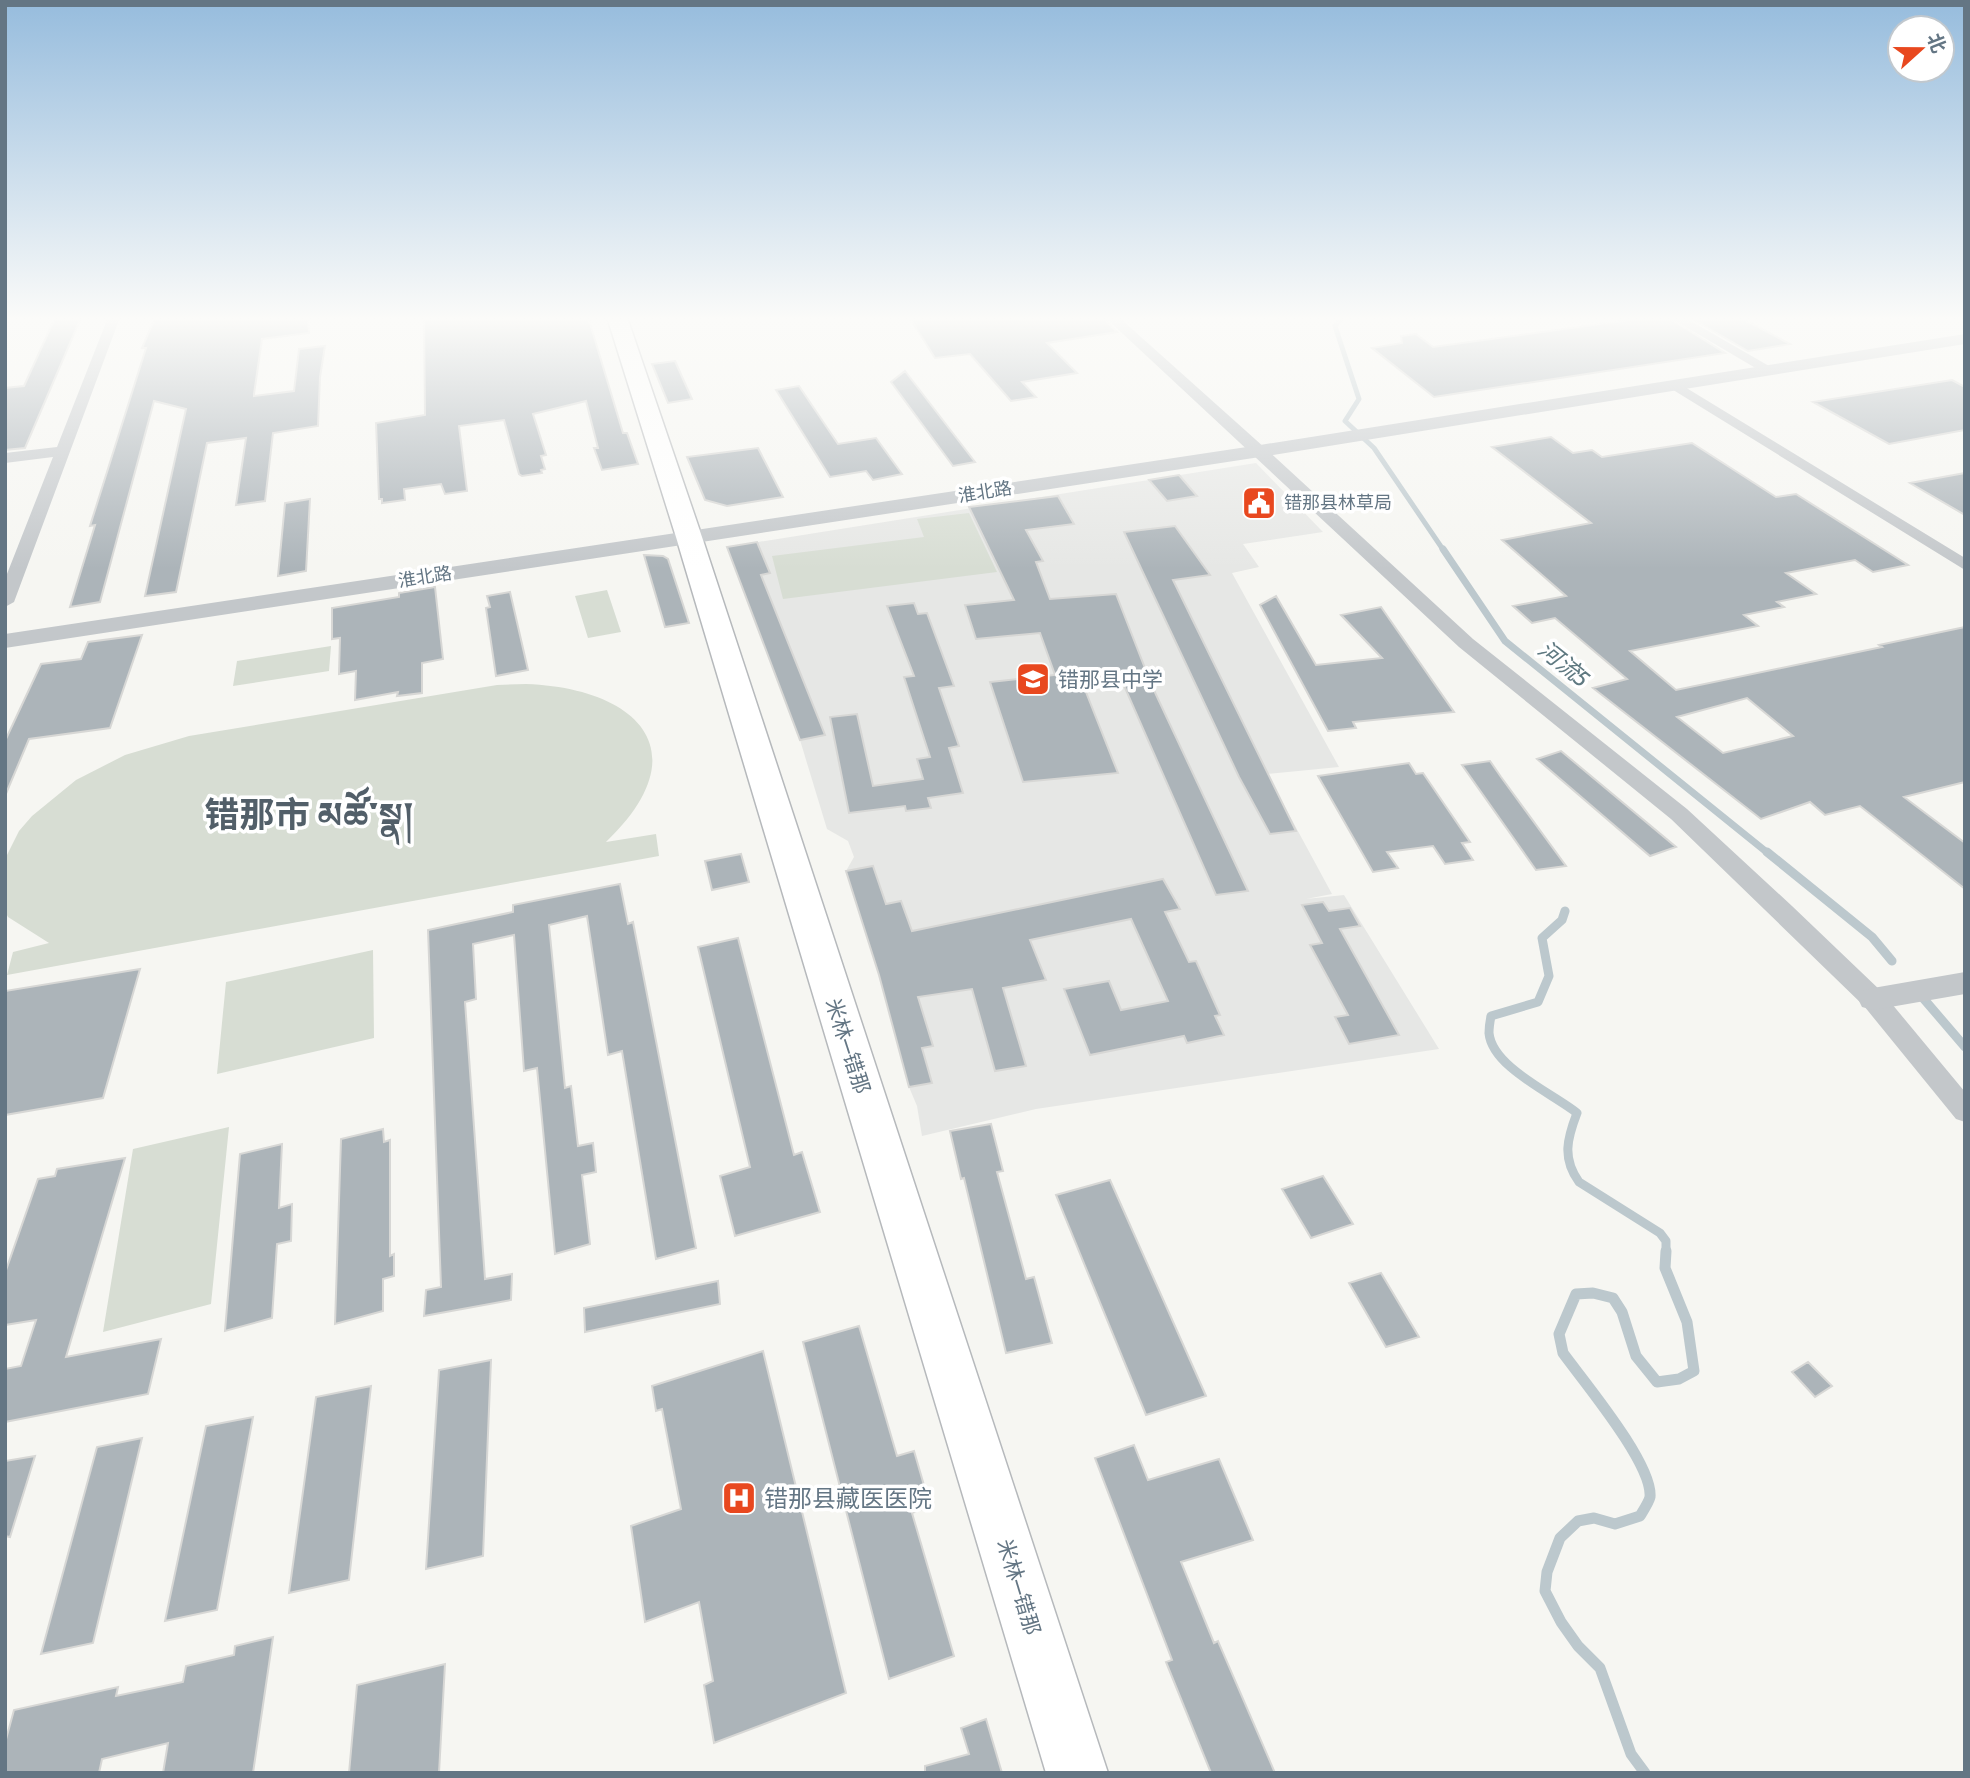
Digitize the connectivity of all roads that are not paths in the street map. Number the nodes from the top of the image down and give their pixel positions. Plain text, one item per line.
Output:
1 (81, 403) edge
2 (645, 403) edge
3 (1207, 403) edge
4 (1561, 403) edge
5 (1704, 403) edge
6 (1260, 450) junction
7 (62, 451) junction
8 (5, 458) edge
9 (689, 537) junction
10 (1965, 565) edge
11 (5, 601) edge
12 (5, 641) edge
13 (1965, 983) edge
14 (1872, 999) junction
15 (1965, 1111) edge
16 (1077, 1773) edge

1 - 7 street
2 - 9 highway, 米林—错那
3 - 6 street
4 - 6 street, 淮北路
5 - 10 street
6 - 9 street, 淮北路
6 - 14 street
7 - 8 street
7 - 11 street
9 - 12 street, 淮北路
9 - 16 highway, 米林—错那
13 - 14 street
14 - 15 street

